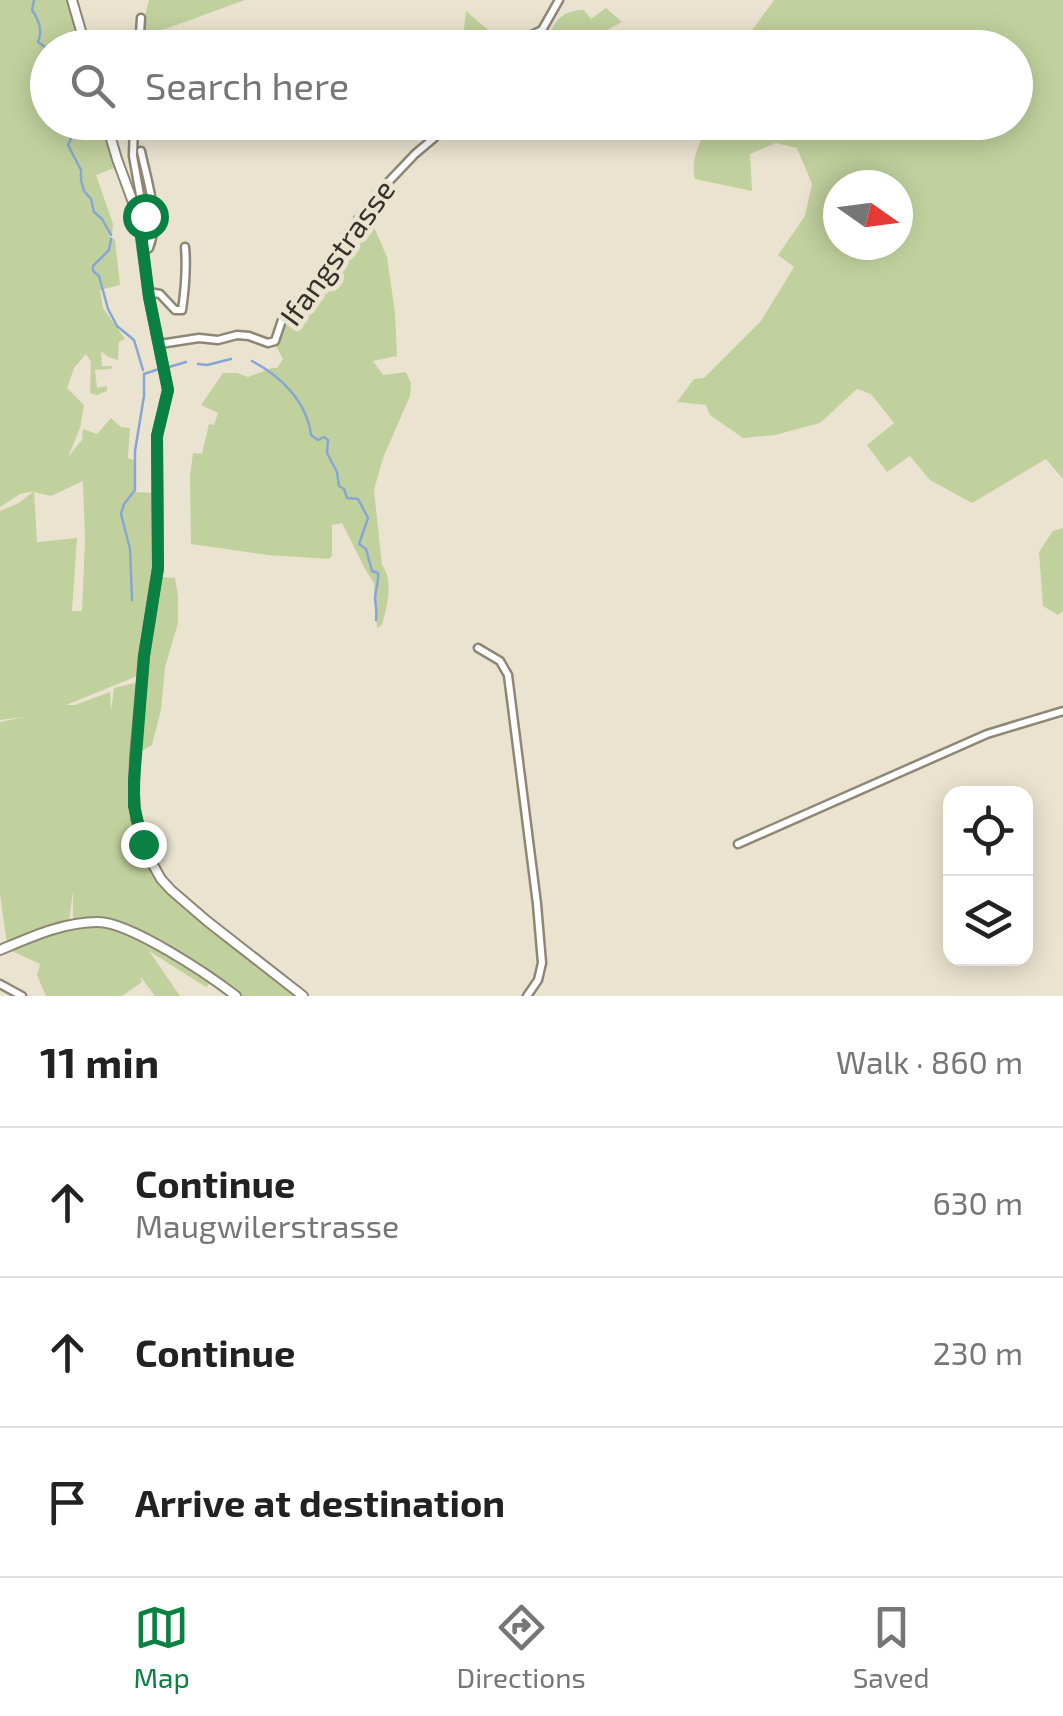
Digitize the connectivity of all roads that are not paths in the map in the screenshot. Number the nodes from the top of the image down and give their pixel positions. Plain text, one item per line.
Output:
1 (72, 0) edge
2 (559, 0) edge
3 (141, 18) dead end
4 (81, 30) edge
5 (140, 30) edge
6 (542, 30) edge
7 (111, 140) edge
8 (133, 140) edge
9 (432, 140) edge
10 (141, 151) dead end
11 (141, 230) junction
12 (185, 247) dead end
13 (143, 251) junction
14 (149, 292) junction
15 (160, 344) junction
16 (478, 648) dead end
17 (1063, 711) edge
18 (738, 844) dead end
19 (0, 950) edge
20 (0, 984) edge
21 (22, 996) edge
22 (236, 996) edge
23 (303, 996) edge
24 (526, 996) edge

1 - 4 street
2 - 6 street
3 - 5 street
7 - 11 street
8 - 11 street
9 - 15 street, Ifangstrasse
10 - 13 street
11 - 13 street
12 - 14 street
13 - 14 street
14 - 15 street
15 - 23 street
16 - 24 street
17 - 18 street
19 - 22 street
20 - 21 street

